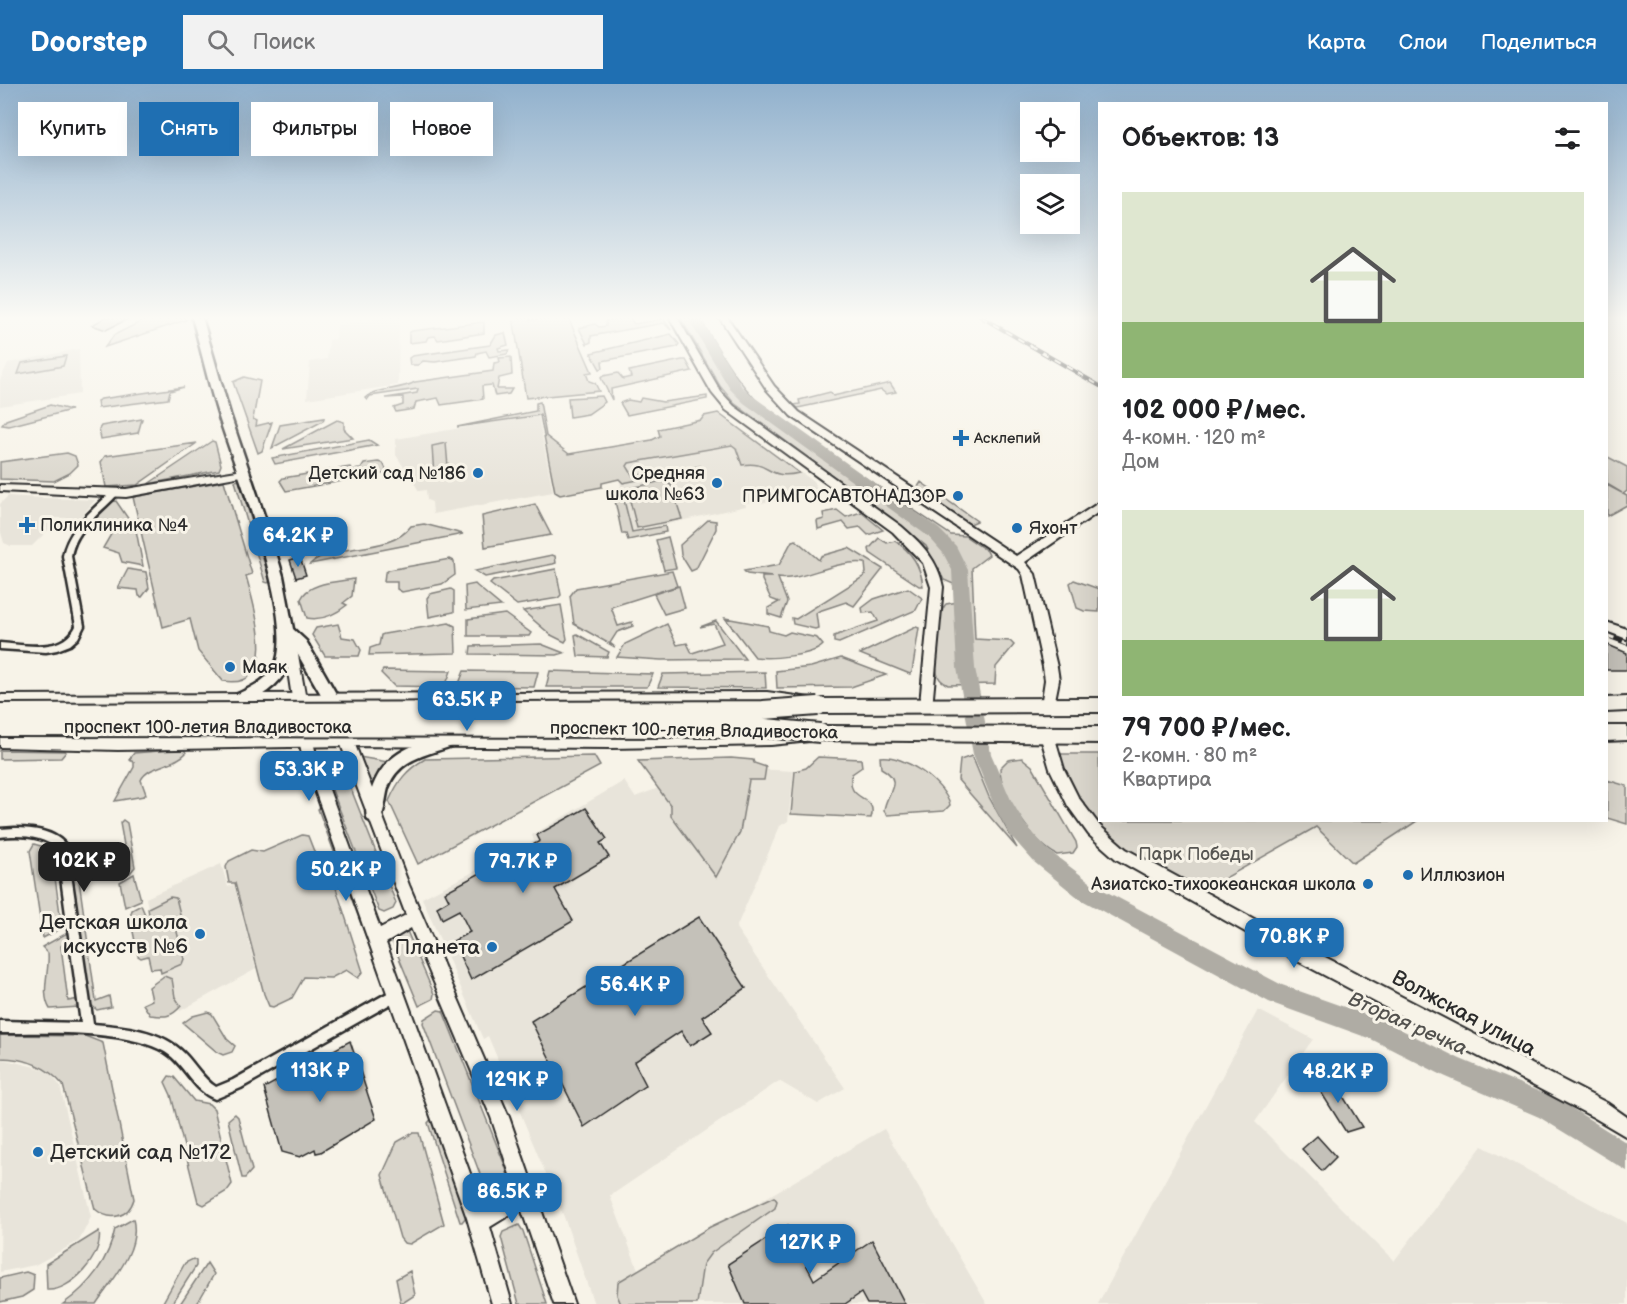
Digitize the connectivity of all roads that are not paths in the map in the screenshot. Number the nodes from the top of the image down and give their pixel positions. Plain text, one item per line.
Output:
1 (214, 374) edge
2 (706, 374) edge
3 (760, 374) edge
4 (243, 473) junction
5 (0, 488) edge
6 (114, 494) junction
7 (1098, 506) edge
8 (1016, 562) junction
9 (1608, 627) edge
10 (288, 633) junction
11 (1627, 634) edge
12 (0, 646) edge
13 (331, 699) junction
14 (463, 699) junction
15 (197, 700) junction
16 (299, 700) junction
17 (0, 702) edge
18 (234, 702) junction
19 (933, 704) junction
20 (1627, 704) edge
21 (1098, 705) edge
22 (1608, 705) edge
23 (818, 706) junction
24 (1048, 706) junction
25 (0, 713) edge
26 (488, 718) dead end
27 (446, 719) junction
28 (0, 727) edge
29 (820, 733) junction
30 (1627, 733) edge
31 (1608, 734) edge
32 (1047, 735) junction
33 (1098, 735) edge
34 (345, 738) junction
35 (0, 739) edge
36 (305, 739) junction
37 (458, 740) junction
38 (167, 741) junction
39 (374, 814) junction
40 (0, 833) edge
41 (415, 918) junction
42 (378, 938) junction
43 (398, 994) junction
44 (0, 1027) edge
45 (88, 1029) junction
46 (1627, 1128) edge
47 (527, 1194) junction
48 (478, 1222) junction
49 (502, 1304) edge
50 (564, 1304) edge

1 - 4 main road
2 - 19 main road
3 - 8 main road
4 - 6 main road
4 - 10 main road
5 - 6 main road
6 - 12 street
7 - 8 main road
8 - 24 main road
9 - 11 main road
10 - 13 main road
10 - 16 main road
10 - 18 main road
13 - 14 highway
13 - 16 highway
13 - 34 main road
14 - 23 highway
14 - 27 highway
15 - 17 highway
15 - 18 highway
15 - 38 highway
16 - 18 highway
16 - 36 main road
19 - 23 highway, проспект 100-летия Владивостока
19 - 24 highway, проспект 100-летия Владивостока
20 - 22 highway
21 - 24 highway, проспект 100-летия Владивостока
23 - 25 highway, проспект 100-летия Владивостока, bridge
26 - 27 street
27 - 37 highway
28 - 29 highway, проспект 100-летия Владивостока, bridge
29 - 32 highway, проспект 100-летия Владивостока
29 - 37 highway
30 - 31 highway
32 - 33 highway, проспект 100-летия Владивостока
32 - 46 main road, Волжская улица
34 - 36 highway
34 - 37 highway
34 - 39 main road
35 - 38 highway
36 - 38 highway
36 - 42 main road
37 - 39 main road
39 - 41 main road
40 - 45 street
41 - 42 main road
41 - 47 main road
42 - 43 main road
43 - 45 street
43 - 48 main road
44 - 45 street
47 - 48 main road
47 - 50 main road
48 - 49 main road

